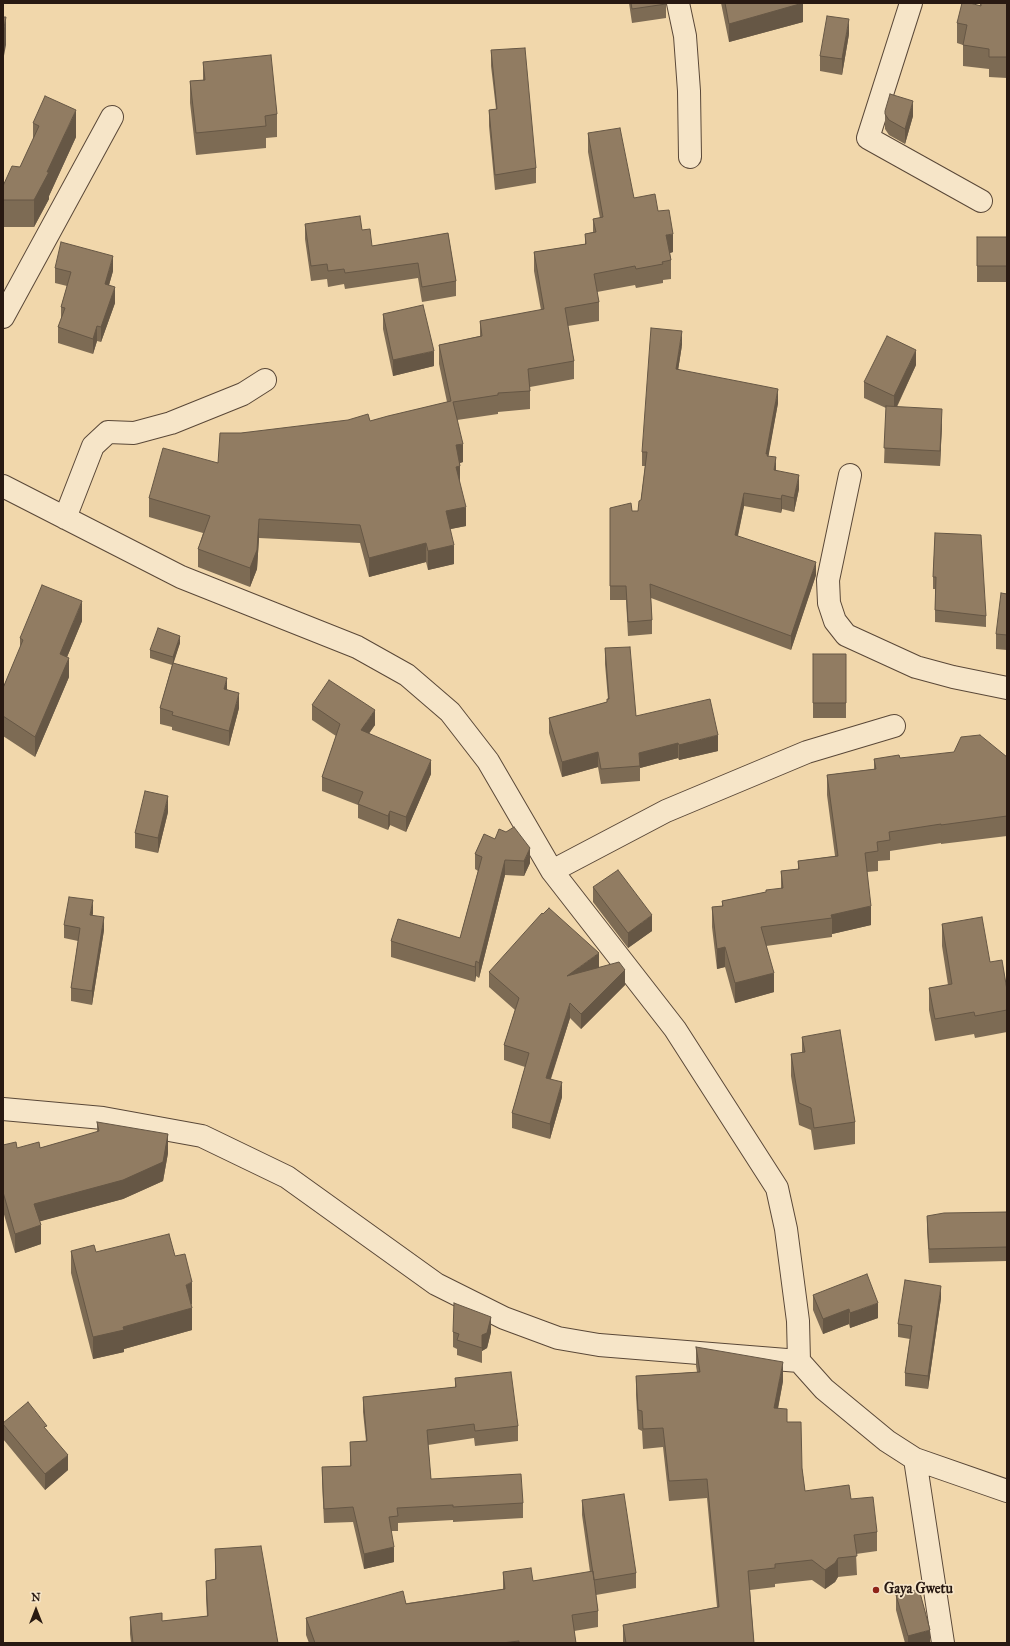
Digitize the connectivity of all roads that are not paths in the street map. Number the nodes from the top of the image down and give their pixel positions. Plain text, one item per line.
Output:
1 (678, 3) edge
2 (911, 3) edge
3 (112, 117) dead end
4 (690, 157) dead end
5 (981, 201) dead end
6 (3, 317) edge
7 (265, 380) dead end
8 (850, 476) dead end
9 (3, 486) edge
10 (65, 518) junction
11 (1007, 688) edge
12 (894, 726) dead end
13 (552, 871) junction
14 (3, 1109) edge
15 (799, 1361) junction
16 (915, 1459) junction
17 (1007, 1491) edge
18 (943, 1643) edge

1 - 4 street
2 - 5 street
3 - 6 street
7 - 10 street
8 - 11 street
9 - 10 street
10 - 13 street
12 - 13 street
13 - 15 street
14 - 15 street
15 - 16 street
16 - 17 street
16 - 18 street

